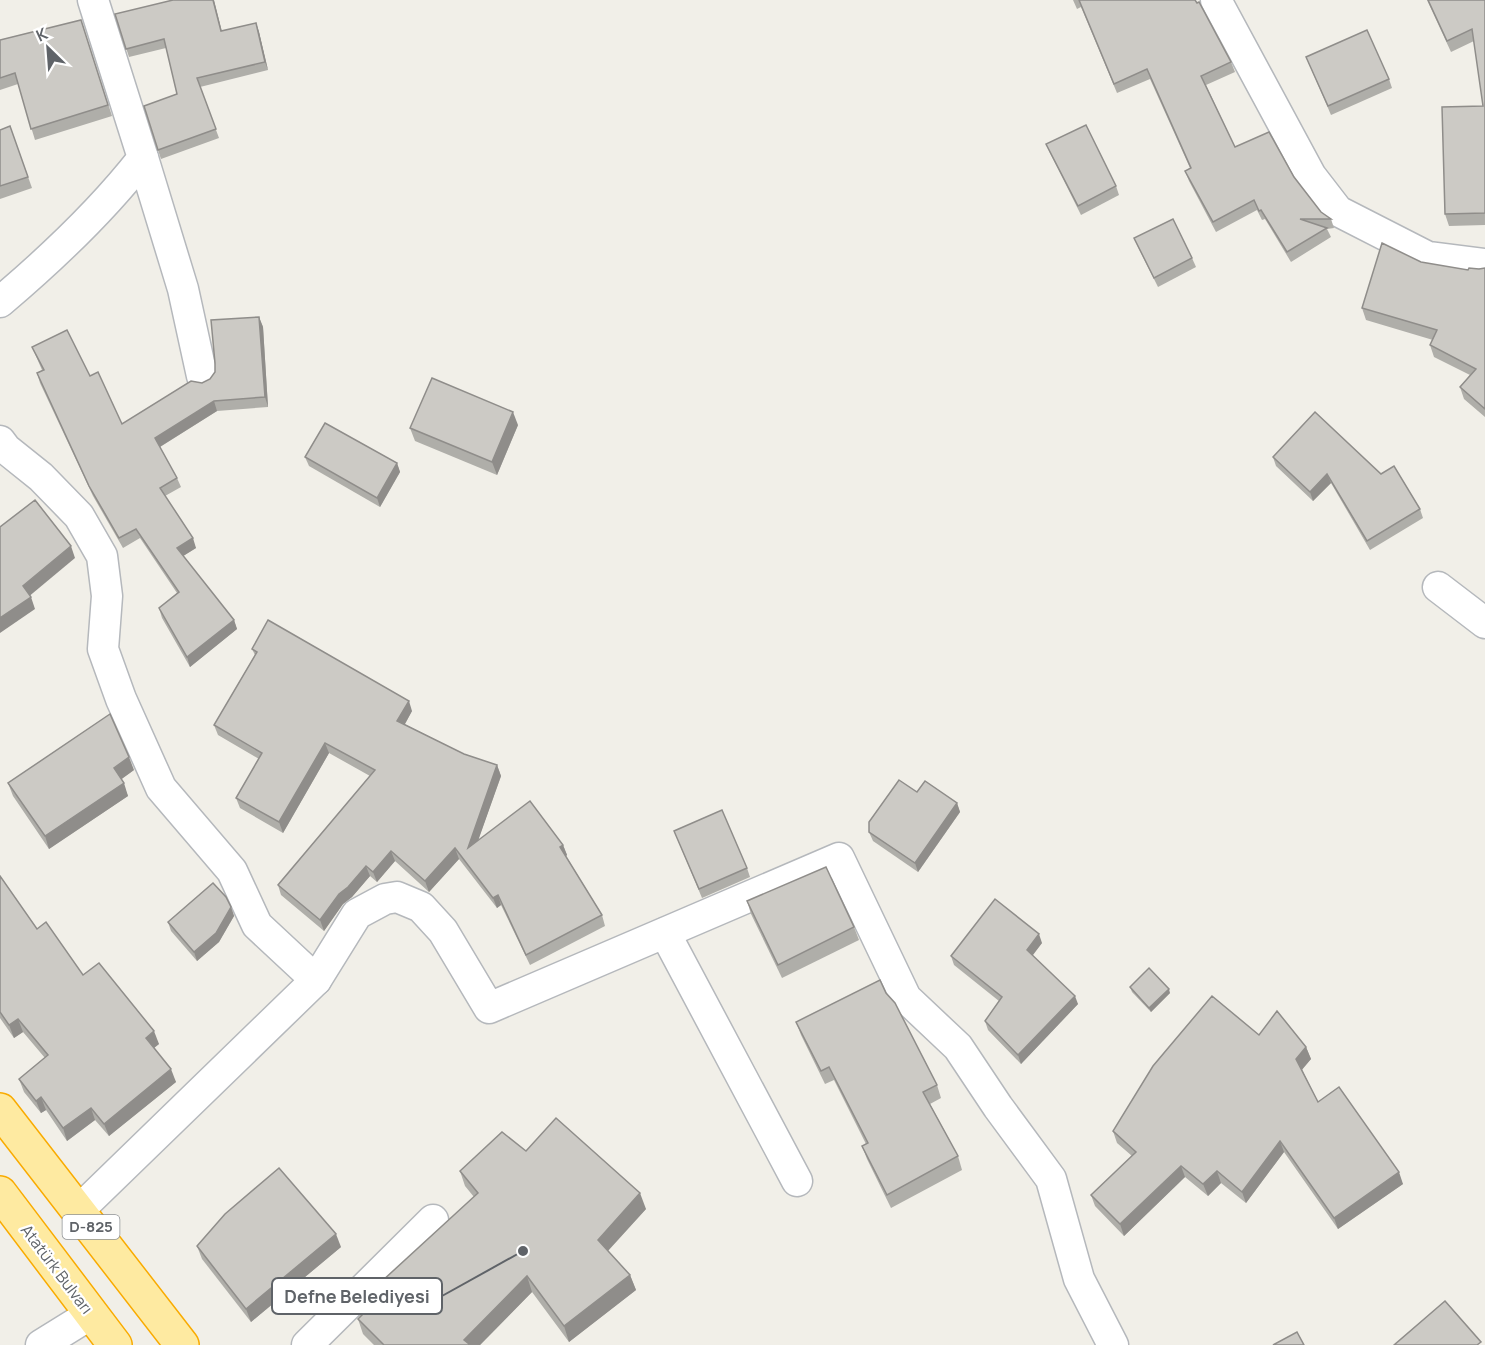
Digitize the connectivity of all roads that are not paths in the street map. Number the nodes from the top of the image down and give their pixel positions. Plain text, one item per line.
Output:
1 (93, 0) edge
2 (1216, 0) edge
3 (143, 158) junction
4 (1485, 264) edge
5 (0, 302) edge
6 (202, 376) dead end
7 (0, 441) edge
8 (1438, 586) dead end
9 (1485, 623) edge
10 (665, 933) junction
11 (316, 980) junction
12 (0, 1110) edge
13 (797, 1181) dead end
14 (0, 1193) edge
15 (78, 1211) junction
16 (433, 1220) dead end
17 (91, 1314) junction
18 (41, 1345) edge
19 (115, 1345) edge
20 (182, 1345) edge
21 (307, 1345) edge
22 (1113, 1345) edge

1 - 3 street
2 - 4 street
3 - 5 street
3 - 6 street
7 - 11 street
8 - 9 street
10 - 11 street
10 - 13 street
10 - 22 street
11 - 15 street
12 - 15 highway, D-825
14 - 17 highway, Atatürk Bulvarı / D-825
15 - 20 highway, D-825
16 - 21 street
17 - 18 street
17 - 19 highway, Atatürk Bulvarı / D-825

